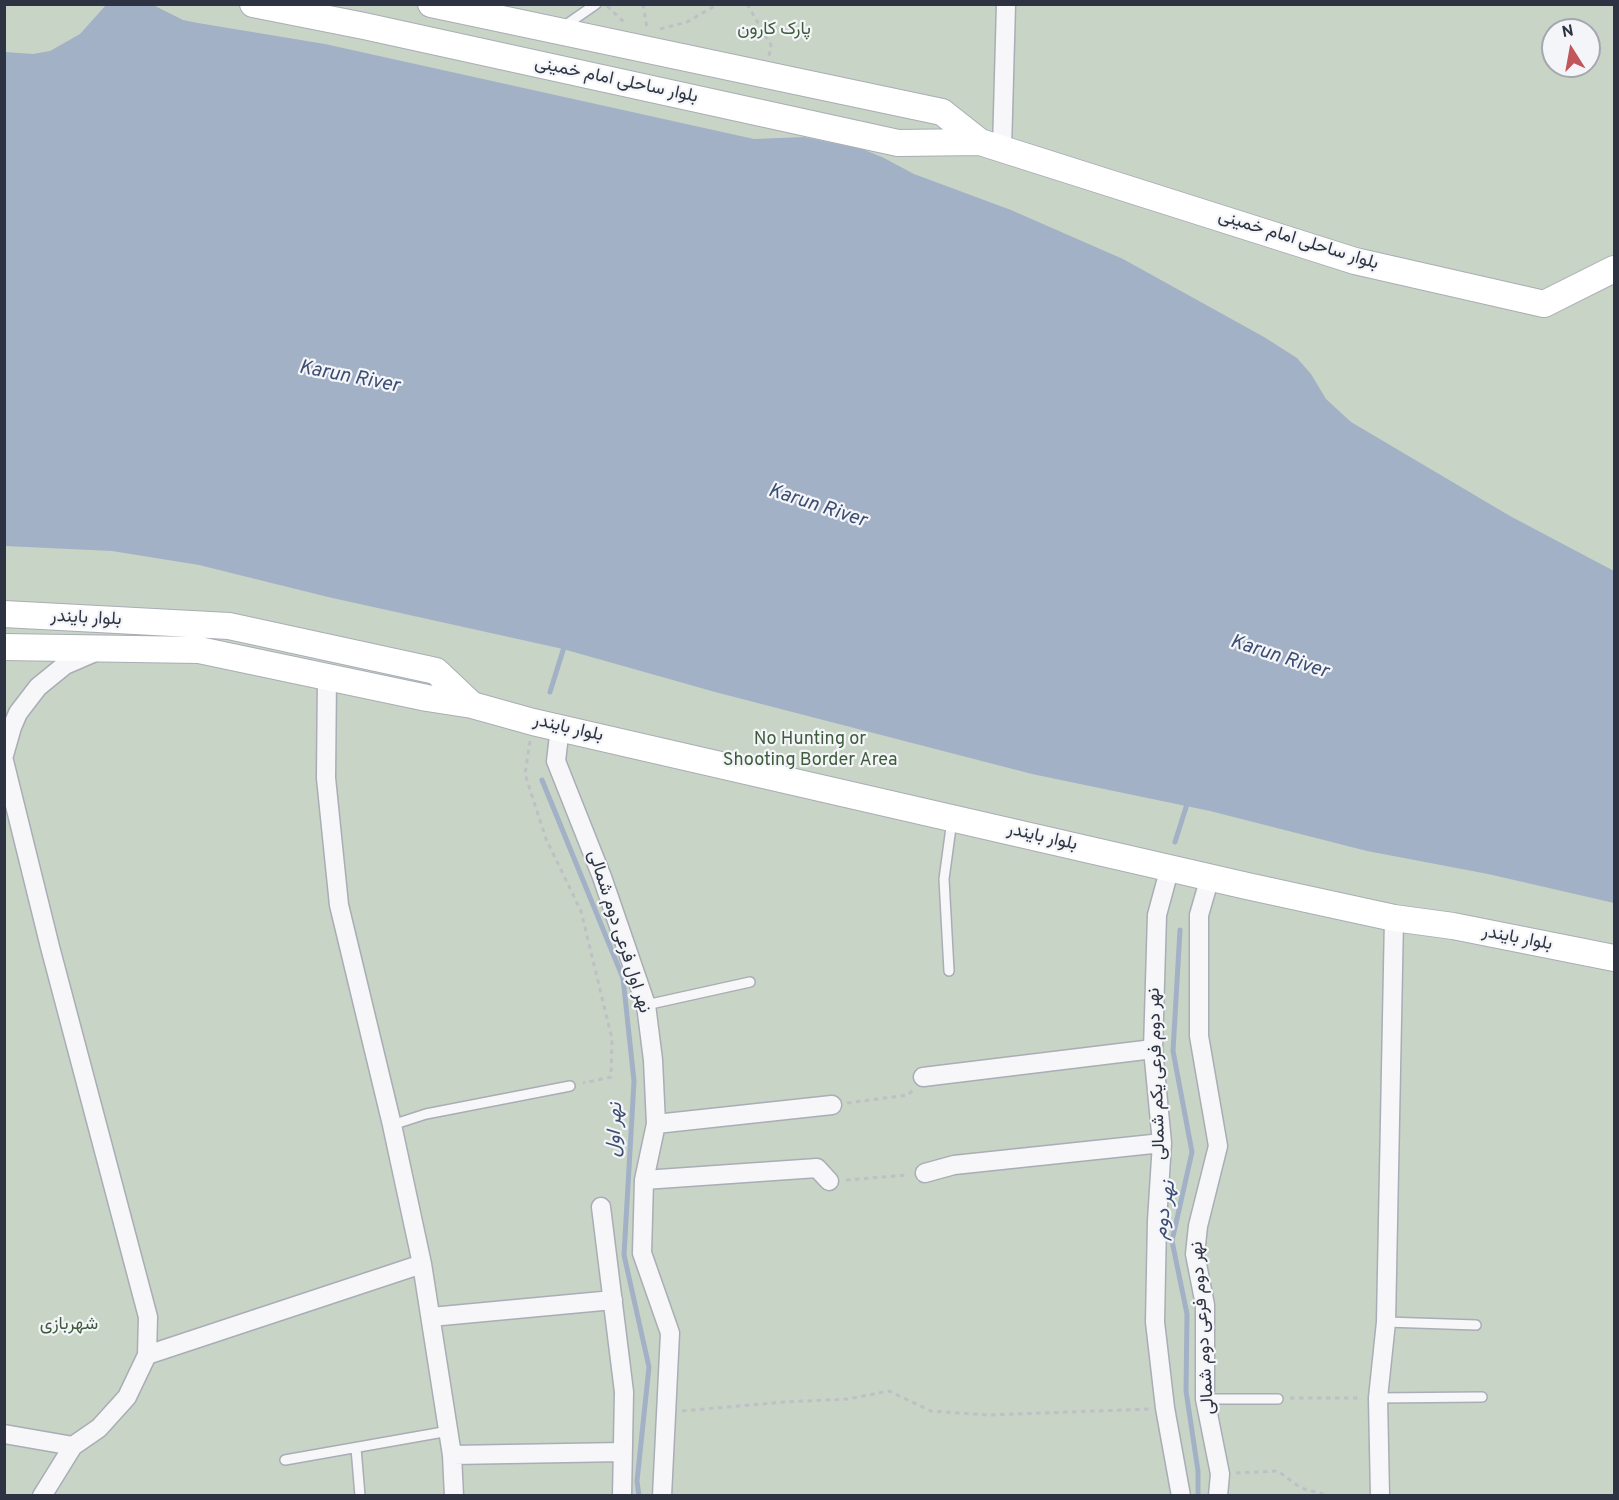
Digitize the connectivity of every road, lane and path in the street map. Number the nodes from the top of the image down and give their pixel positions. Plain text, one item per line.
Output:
1 (253, 4) edge
2 (431, 4) edge
3 (596, 4) edge
4 (605, 4) edge
5 (643, 4) edge
6 (718, 4) edge
7 (747, 4) edge
8 (1006, 4) edge
9 (630, 28) dead end
10 (556, 31) junction
11 (645, 38) junction
12 (766, 76) junction
13 (991, 145) junction
14 (1614, 269) edge
15 (4, 614) edge
16 (4, 646) edge
17 (113, 649) junction
18 (327, 676) junction
19 (472, 705) junction
20 (533, 722) junction
21 (560, 727) junction
22 (4, 755) edge
23 (4, 761) edge
24 (952, 817) junction
25 (1170, 867) junction
26 (1210, 877) junction
27 (1394, 918) junction
28 (1614, 958) edge
29 (949, 971) dead end
30 (750, 982) dead end
31 (646, 1005) junction
32 (1154, 1049) junction
33 (923, 1077) joint
34 (570, 1086) joint
35 (832, 1106) joint
36 (656, 1124) junction
37 (392, 1125) junction
38 (1162, 1143) junction
39 (925, 1173) joint
40 (644, 1179) junction
41 (829, 1181) joint
42 (601, 1207) dead end
43 (422, 1264) junction
44 (613, 1300) junction
45 (431, 1317) junction
46 (1386, 1322) junction
47 (1476, 1325) dead end
48 (147, 1355) junction
49 (1482, 1397) dead end
50 (1378, 1398) junction
51 (1205, 1399) junction
52 (1278, 1399) joint
53 (1165, 1408) junction
54 (665, 1412) junction
55 (448, 1431) junction
56 (4, 1434) edge
57 (73, 1446) junction
58 (356, 1448) junction
59 (623, 1452) junction
60 (452, 1455) junction
61 (285, 1460) dead end
62 (1220, 1474) junction
63 (42, 1496) edge
64 (360, 1496) edge
65 (454, 1496) edge
66 (622, 1496) edge
67 (662, 1496) edge
68 (1181, 1496) edge
69 (1218, 1496) edge
70 (1330, 1496) edge
71 (1380, 1496) edge

1 - 13 street, بلوار ساحلی امام خمینی
2 - 10 street, بلوار ساحلی امام خمینی
3 - 10 lane
4 - 9 path
5 - 11 path
6 - 11 path
7 - 12 path
8 - 13 street
10 - 11 street, بلوار ساحلی امام خمینی
11 - 12 street, بلوار ساحلی امام خمینی
12 - 13 street, بلوار ساحلی امام خمینی
13 - 14 street, بلوار ساحلی امام خمینی
15 - 19 street, بلوار بایندر
16 - 17 street, بلوار بایندر
17 - 18 street, بلوار بایندر
17 - 22 street
18 - 19 street, بلوار بایندر
18 - 37 street
19 - 20 street, بلوار بایندر
20 - 21 street, بلوار بایندر
20 - 34 path
21 - 24 street, بلوار بایندر
21 - 31 street, نهر اول فرعی دوم شمالی
23 - 48 street
24 - 25 street, بلوار بایندر
24 - 29 lane
25 - 26 street, بلوار بایندر
25 - 32 street, نهر دوم فرعی یکم شمالی
26 - 27 street, بلوار بایندر
26 - 51 street, نهر دوم فرعی دوم شمالی
27 - 28 street, بلوار بایندر
27 - 46 street
30 - 31 lane
31 - 36 street, نهر اول فرعی دوم شمالی
32 - 33 street
32 - 38 street, نهر دوم فرعی یکم شمالی
33 - 35 path
34 - 37 lane
35 - 36 street
36 - 40 street, نهر اول فرعی دوم شمالی
37 - 43 street
38 - 39 street
38 - 53 street, نهر دوم فرعی یکم شمالی
39 - 41 path
40 - 41 street
40 - 54 street, نهر اول فرعی دوم شمالی
42 - 44 street
43 - 45 street
43 - 48 street
44 - 45 street
44 - 59 street
45 - 55 street
46 - 47 lane
46 - 50 street
48 - 57 street
49 - 50 lane
50 - 52 path
50 - 71 street
51 - 52 lane
51 - 62 street, نهر دوم فرعی دوم شمالی
53 - 54 path
53 - 68 street, نهر دوم فرعی یکم شمالی
54 - 67 street, نهر اول فرعی دوم شمالی
55 - 58 lane
55 - 60 street
56 - 57 street
57 - 63 street
58 - 61 lane
58 - 64 lane
59 - 60 street
59 - 66 street
60 - 65 street
62 - 69 street, نهر دوم فرعی دوم شمالی
62 - 70 path

